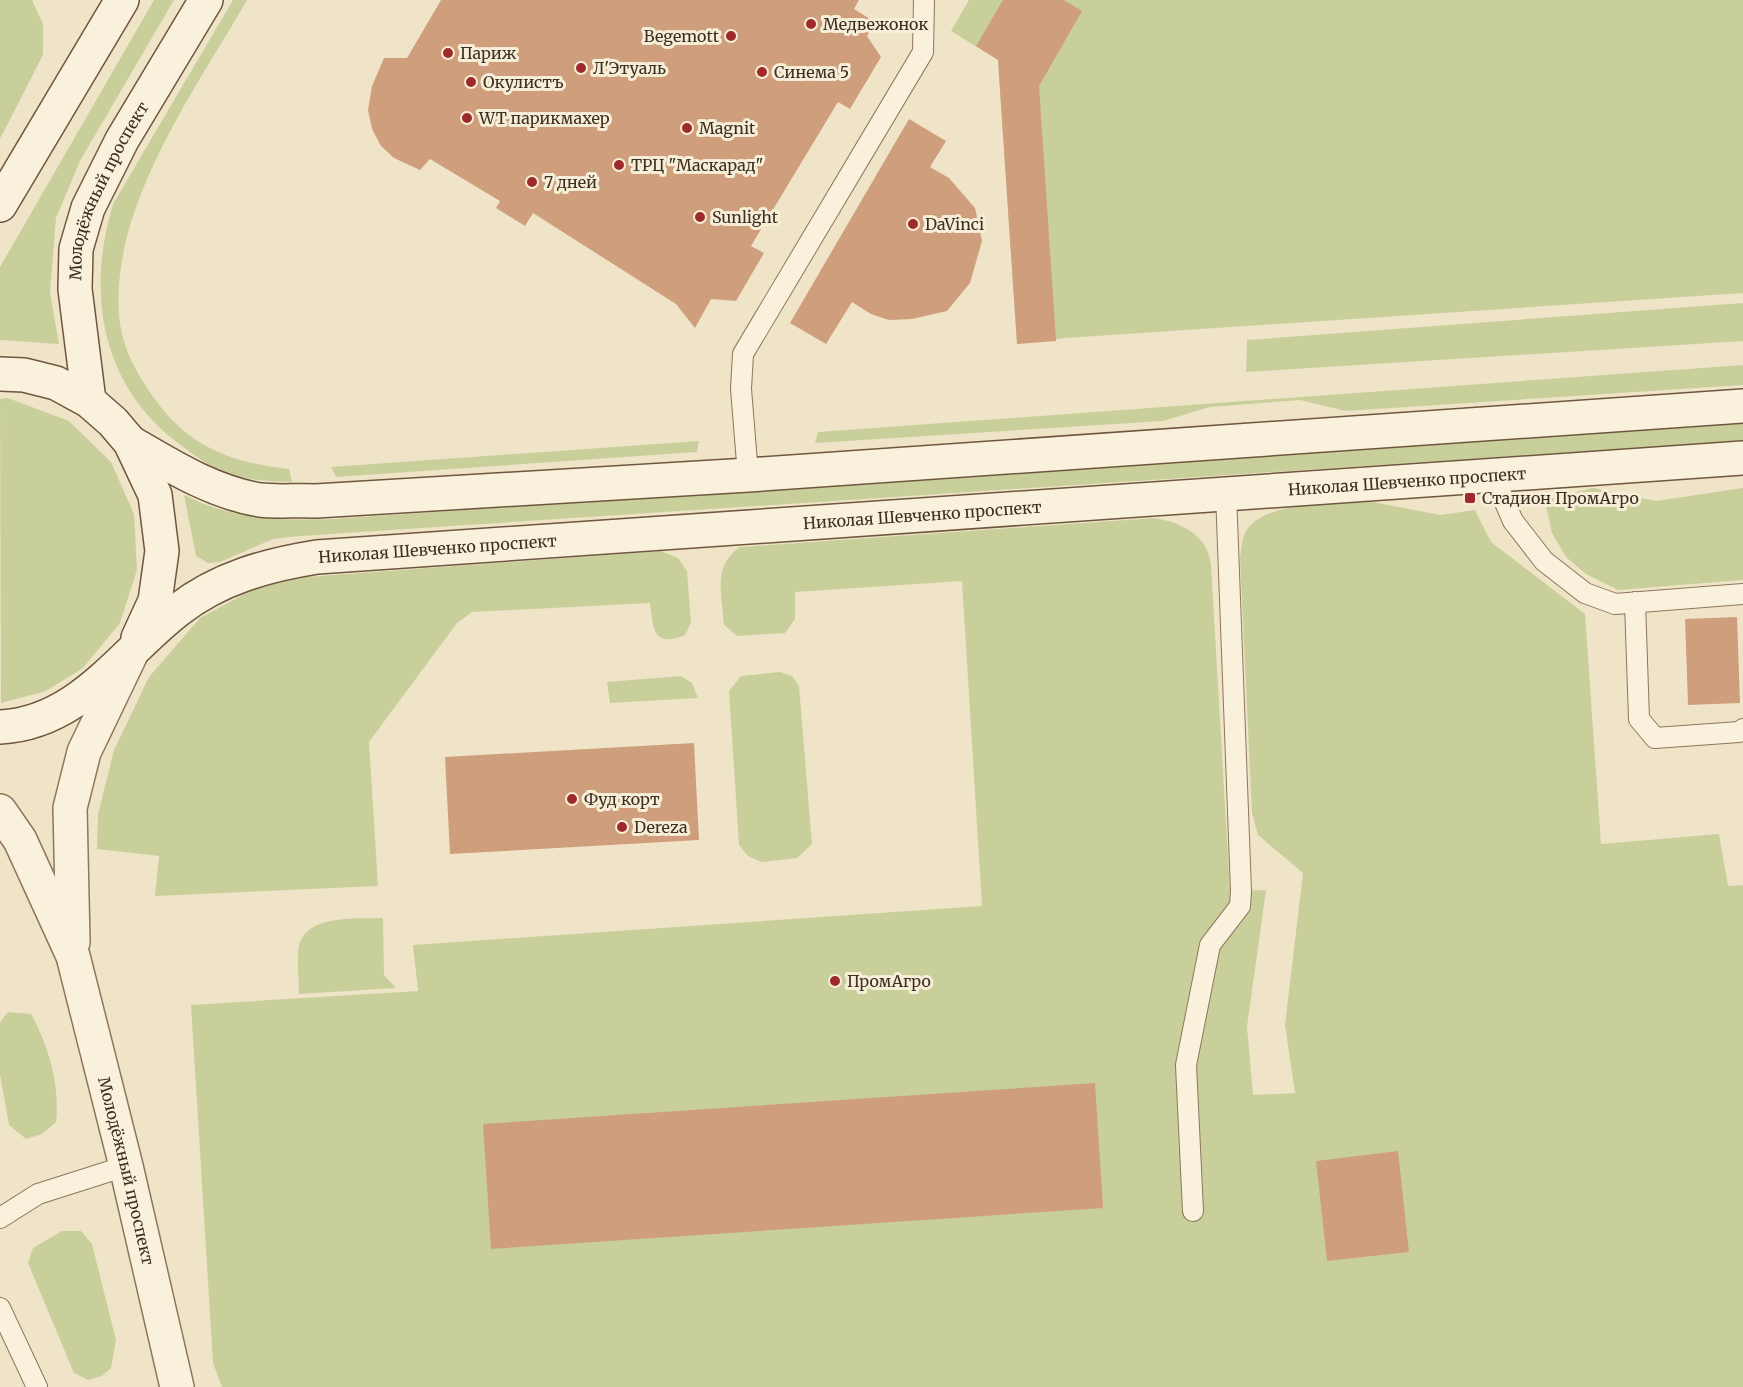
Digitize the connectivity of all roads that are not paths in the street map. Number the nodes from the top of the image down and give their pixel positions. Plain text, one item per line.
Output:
1 (122, 0) edge
2 (206, 0) edge
3 (924, 0) edge
4 (0, 205) edge
5 (0, 374) edge
6 (89, 400) junction
7 (1743, 406) edge
8 (130, 442) junction
9 (1743, 458) edge
10 (748, 475) junction
11 (1494, 475) junction
12 (1226, 493) junction
13 (1743, 594) edge
14 (1635, 602) junction
15 (131, 654) junction
16 (0, 727) edge
17 (1743, 729) edge
18 (0, 811) edge
19 (73, 956) junction
20 (126, 1166) junction
21 (1193, 1211) dead end
22 (0, 1218) edge
23 (0, 1308) edge
24 (37, 1387) edge
25 (177, 1387) edge

1 - 4 main road
2 - 6 main road, Молодёжный проспект
3 - 10 lane
5 - 6 main road, Молодёжный проспект
6 - 8 main road, Молодёжный проспект
7 - 10 main road
8 - 10 main road
8 - 15 main road, Молодёжный проспект
9 - 11 main road, Николая Шевченко проспект
11 - 12 main road, Николая Шевченко проспект
11 - 14 lane
12 - 15 main road, Николая Шевченко проспект
12 - 21 lane
13 - 14 lane
14 - 17 lane
15 - 16 main road, Молодёжный проспект
15 - 19 main road, Молодёжный проспект
18 - 19 main road, Молодёжный проспект
19 - 20 main road, Молодёжный проспект
20 - 22 lane
20 - 25 main road, Молодёжный проспект
23 - 24 lane

